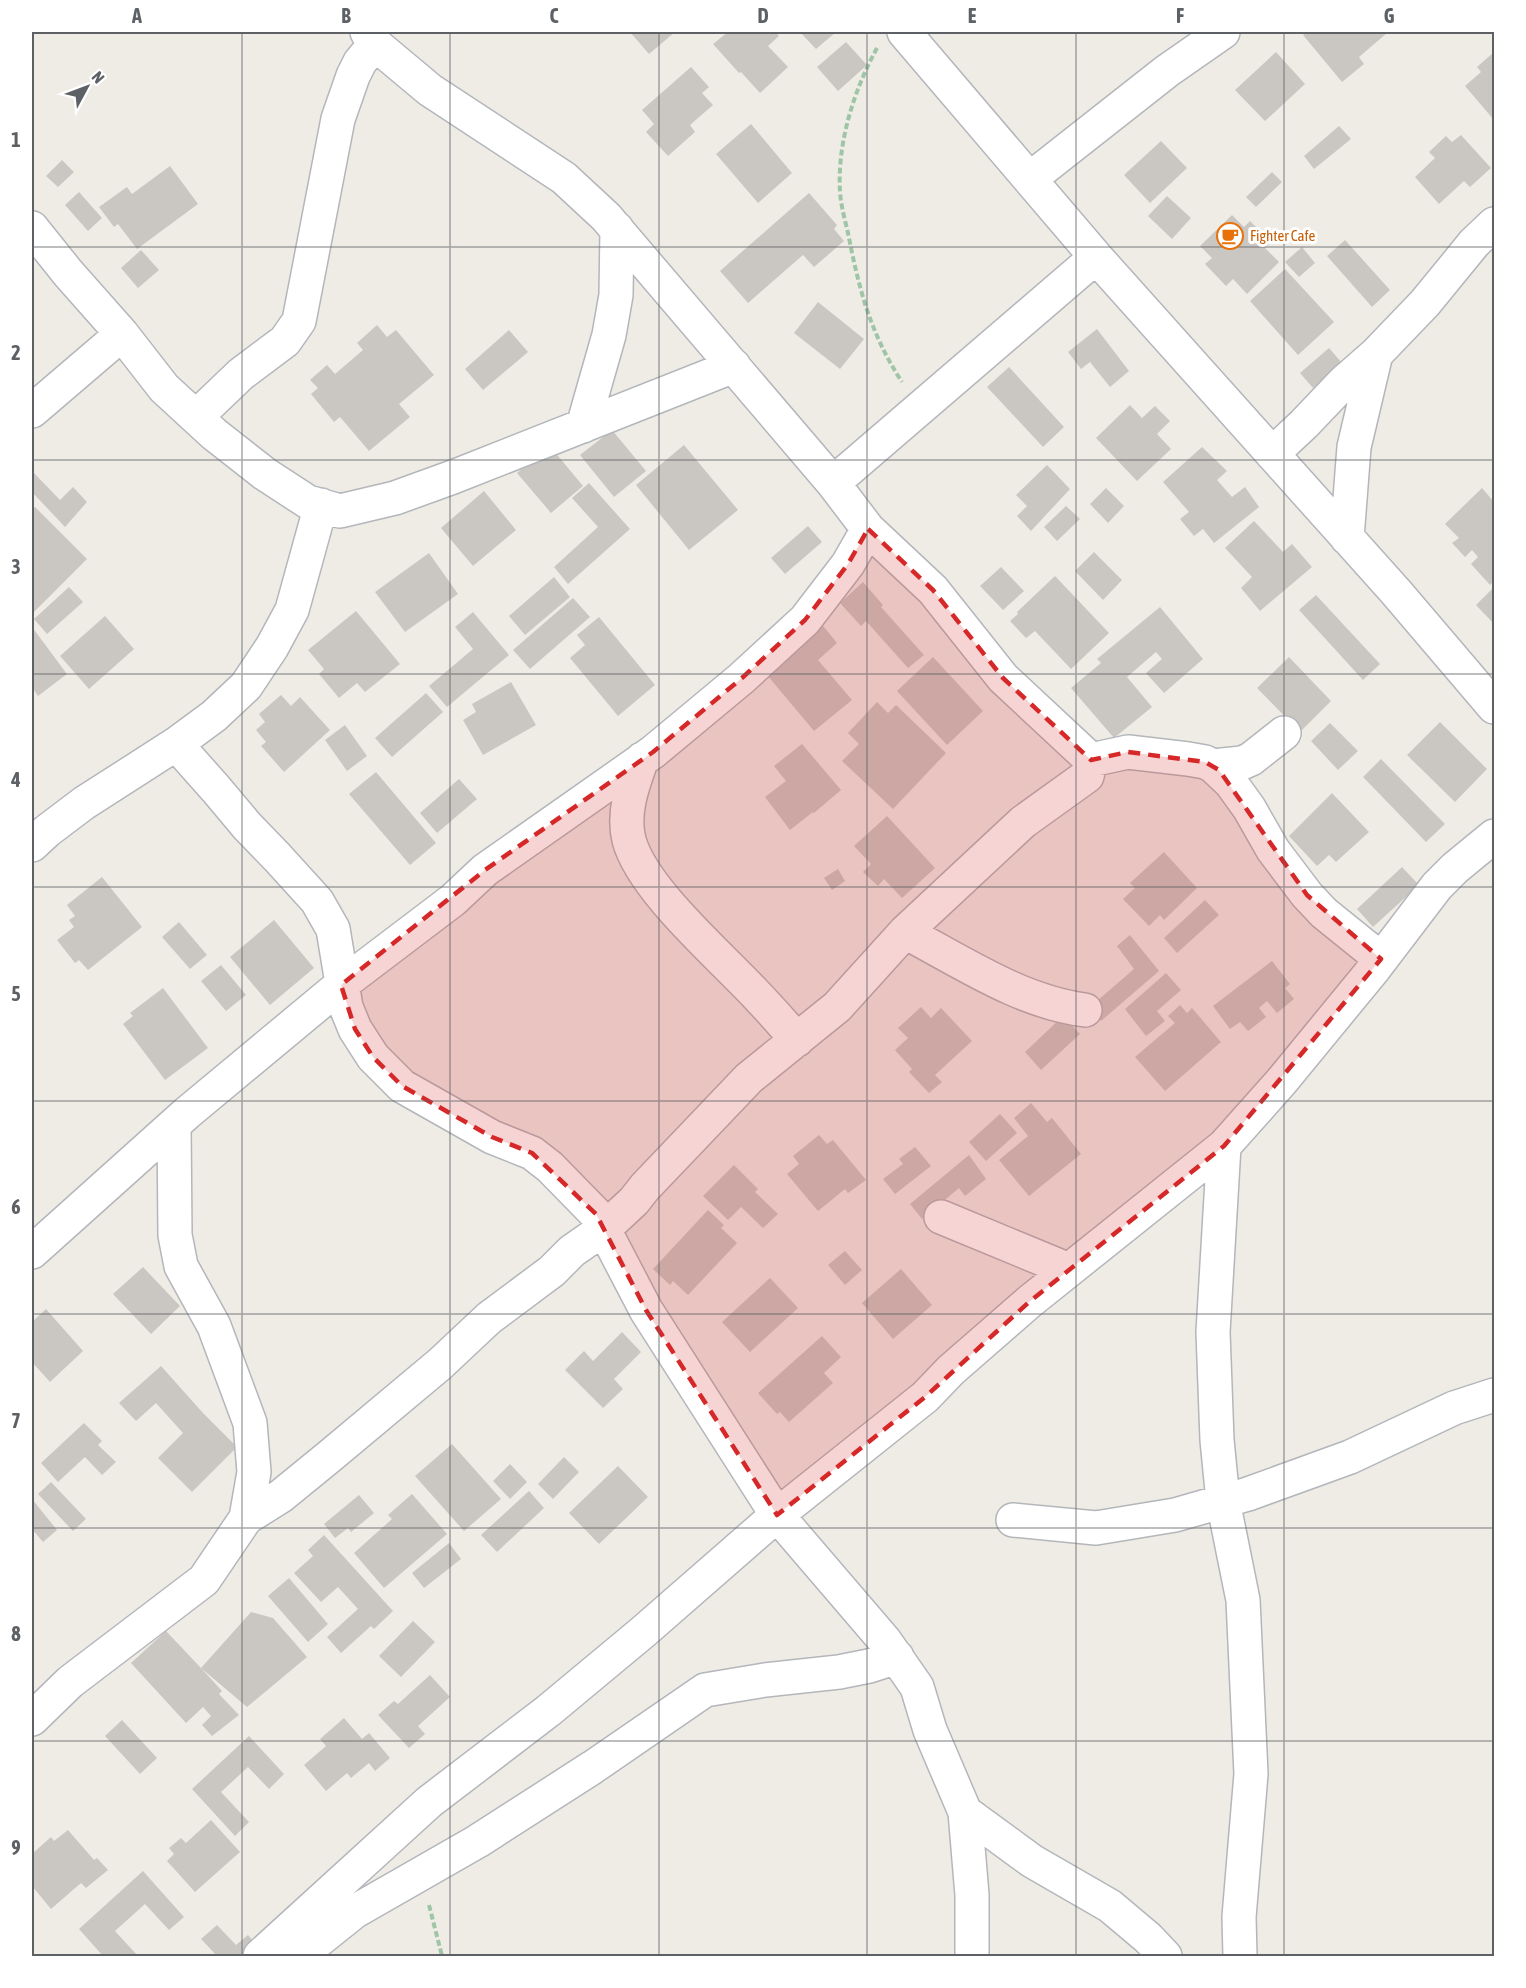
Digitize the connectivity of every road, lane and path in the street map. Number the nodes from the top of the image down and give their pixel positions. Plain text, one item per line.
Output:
1 (1223, 32) edge
2 (372, 36) edge
3 (893, 36) edge
4 (1031, 178) junction
5 (1494, 225) edge
6 (32, 228) edge
7 (617, 229) junction
8 (1096, 257) junction
9 (122, 334) junction
10 (1376, 354) junction
11 (734, 366) junction
12 (920, 410) junction
13 (32, 411) edge
14 (196, 417) junction
15 (583, 426) junction
16 (1272, 454) junction
17 (834, 483) junction
18 (321, 506) junction
19 (867, 529) junction
20 (1347, 538) junction
21 (1494, 707) edge
22 (1284, 733) dead end
23 (176, 744) junction
24 (642, 759) junction
25 (1090, 760) junction
26 (1213, 766) junction
27 (1494, 836) edge
28 (32, 845) edge
29 (905, 932) junction
30 (1381, 959) junction
31 (341, 985) junction
32 (1085, 1010) dead end
33 (797, 1040) junction
34 (174, 1125) junction
35 (1224, 1146) junction
36 (941, 1217) dead end
37 (605, 1228) junction
38 (32, 1252) edge
39 (1069, 1270) junction
40 (1494, 1395) edge
41 (1223, 1502) junction
42 (777, 1515) junction
43 (246, 1518) junction
44 (1013, 1520) dead end
45 (897, 1657) junction
46 (32, 1719) edge
47 (965, 1812) junction
48 (421, 1874) junction
49 (260, 1956) edge
50 (299, 1956) edge
51 (442, 1956) edge
52 (972, 1956) edge
53 (1165, 1956) edge
54 (1240, 1956) edge

1 - 4 street
2 - 7 street
2 - 14 street
3 - 4 street
3 - 12 path
4 - 8 street
5 - 10 street
6 - 9 street
7 - 11 street
7 - 15 street
8 - 12 street
8 - 16 street
9 - 13 street
9 - 14 street
10 - 16 street
10 - 20 street
11 - 15 street
11 - 17 street
12 - 17 street
14 - 18 street
15 - 18 street
16 - 20 street
17 - 19 street
18 - 23 street
19 - 24 street
19 - 25 street
20 - 21 street
22 - 26 street
23 - 28 street
23 - 31 street
24 - 31 street
24 - 33 street
25 - 26 street
25 - 29 street
26 - 30 street
27 - 30 street
29 - 32 street
29 - 33 street
30 - 35 street
31 - 34 street
31 - 37 street
33 - 37 street
34 - 38 street
34 - 43 street
35 - 39 street
35 - 41 street
36 - 39 street
37 - 42 street
37 - 43 street
39 - 42 street
40 - 41 street
41 - 44 street
41 - 54 street
42 - 45 street
42 - 49 street
43 - 46 street
45 - 47 street
45 - 48 street
47 - 52 street
47 - 53 street
48 - 50 street
48 - 51 path

